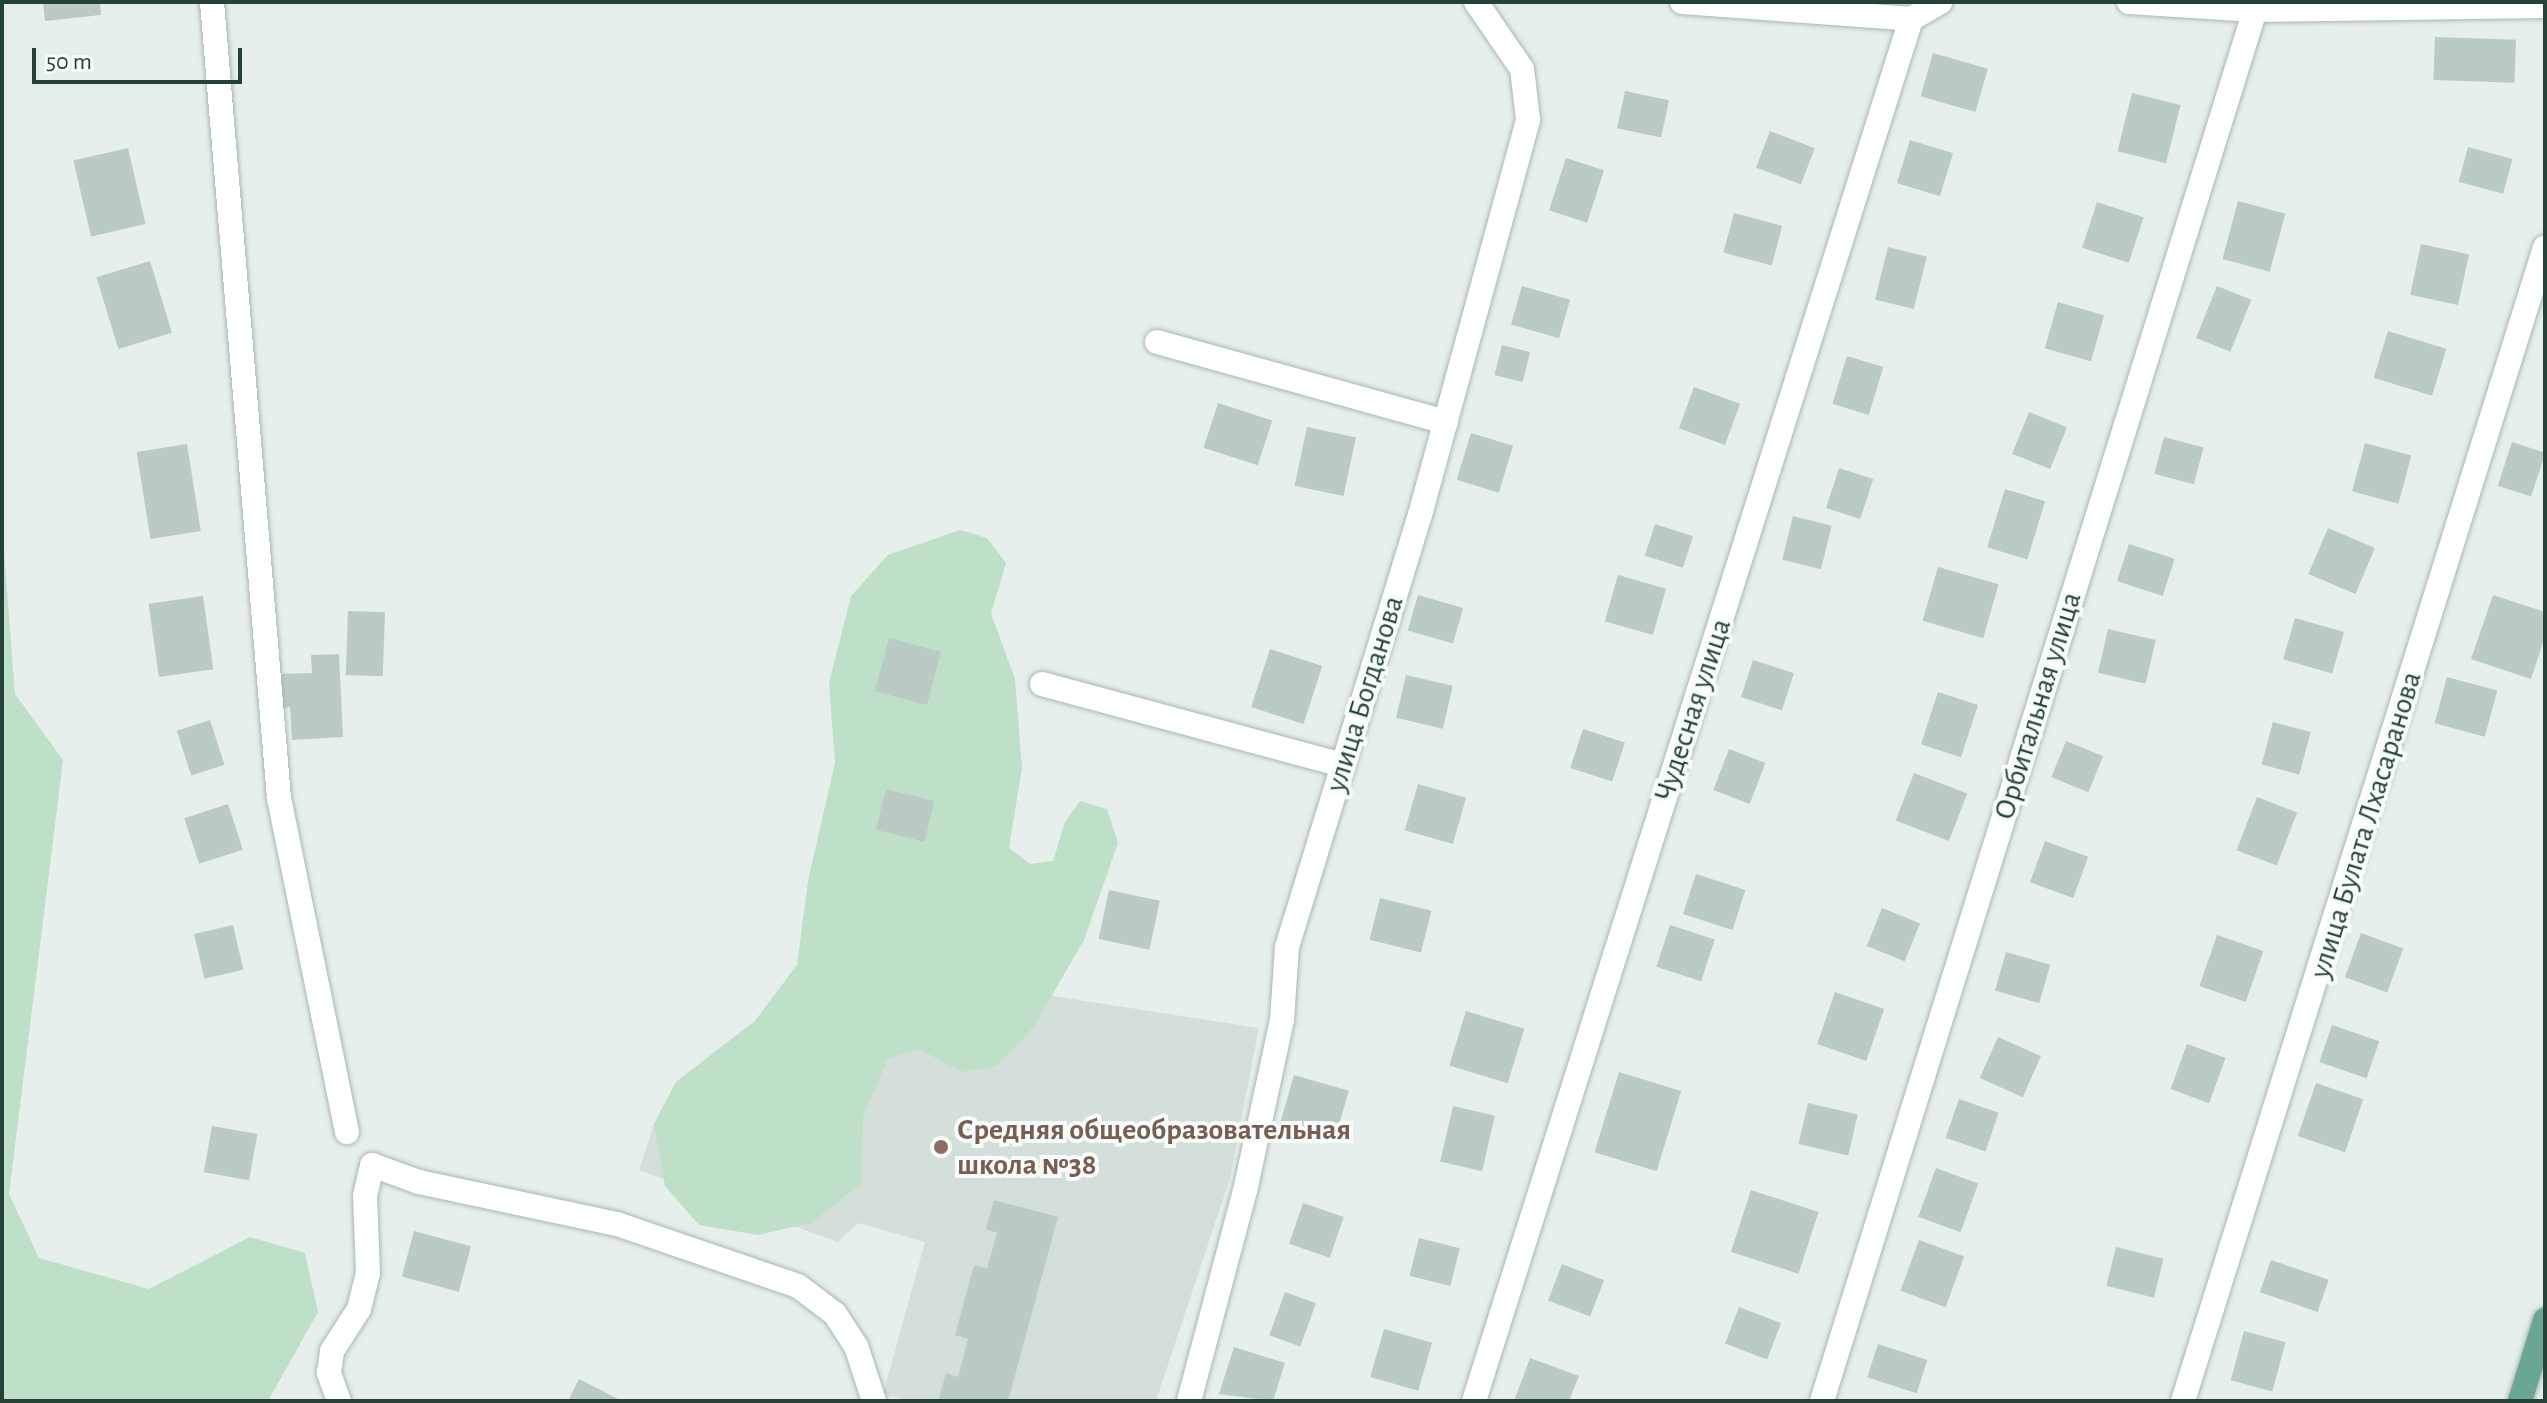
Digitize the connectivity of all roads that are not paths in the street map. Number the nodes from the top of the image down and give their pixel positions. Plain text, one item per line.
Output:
1 (212, 2) edge
2 (1476, 2) edge
3 (1682, 2) edge
4 (1940, 2) edge
5 (2129, 2) edge
6 (2252, 6) edge
7 (2545, 6) edge
8 (1911, 19) junction
9 (2545, 247) edge
10 (1157, 342) dead end
11 (1446, 422) junction
12 (1042, 684) dead end
13 (1343, 765) junction
14 (347, 1132) dead end
15 (2545, 1320) edge
16 (339, 1401) edge
17 (874, 1401) edge
18 (1189, 1401) edge
19 (1474, 1401) edge
20 (1822, 1401) edge
21 (2183, 1401) edge
22 (2520, 1401) edge

1 - 14 street
2 - 11 street, улица Богданова
3 - 8 street
4 - 8 street
5 - 6 street
6 - 7 street
6 - 20 street, Орбитальная улица
8 - 19 street, Чудесная улица
9 - 21 street, улица Булата Лхасаранова
10 - 11 street
11 - 13 street, улица Богданова
12 - 13 street
13 - 18 street, улица Богданова
15 - 22 main road
16 - 17 street

